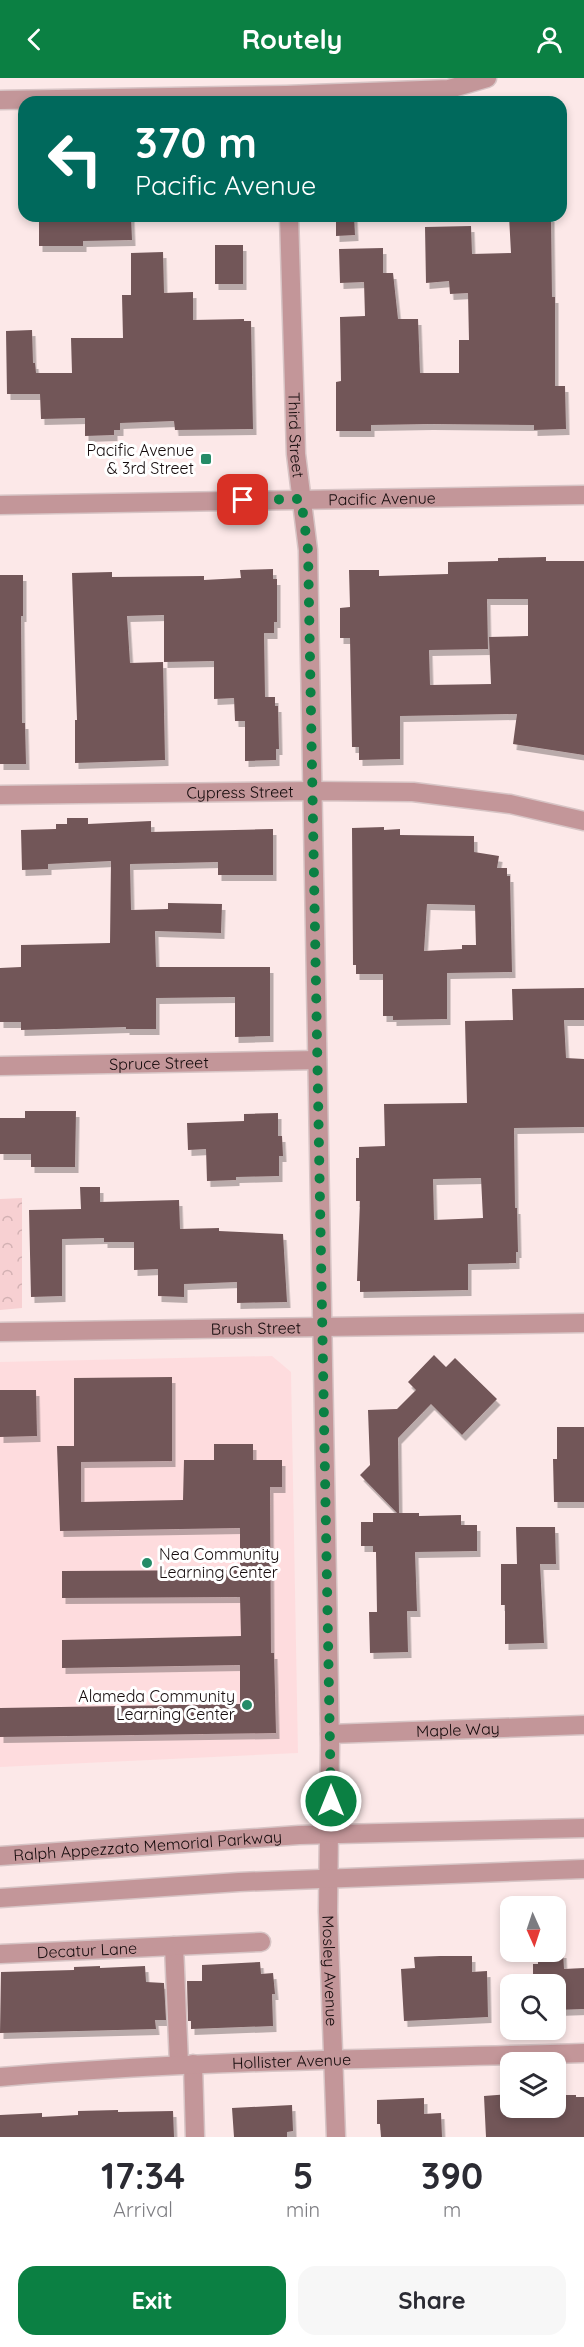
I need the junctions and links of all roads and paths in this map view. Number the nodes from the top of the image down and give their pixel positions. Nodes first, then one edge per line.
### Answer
1 (487, 78) edge
2 (286, 92) edge
3 (143, 96) edge
4 (18, 99) edge
5 (0, 100) edge
6 (289, 222) edge
7 (584, 495) edge
8 (301, 499) junction
9 (0, 505) edge
10 (314, 791) junction
11 (0, 795) edge
12 (584, 822) edge
13 (317, 1060) junction
14 (0, 1066) edge
15 (584, 1323) edge
16 (323, 1328) junction
17 (0, 1332) edge
18 (584, 1725) edge
19 (330, 1734) junction
20 (584, 1828) edge
21 (330, 1834) junction
22 (0, 1856) edge
23 (584, 1869) edge
24 (329, 1878) junction
25 (0, 1898) edge
26 (261, 1942) dead end
27 (174, 1946) junction
28 (0, 1954) edge
29 (584, 2053) edge
30 (333, 2058) junction
31 (186, 2064) junction
32 (0, 2077) edge
33 (195, 2137) edge
34 (336, 2137) edge

1 - 2 street
2 - 3 street
4 - 5 street
6 - 8 street, Third Street
7 - 8 street, Pacific Avenue
8 - 9 street, Pacific Avenue
8 - 10 street, Third Street
10 - 11 street, Cypress Street
10 - 12 street, Cypress Street
10 - 13 street, Third Street
13 - 14 street, Spruce Street
13 - 16 street, Third Street
15 - 16 street, Brush Street
16 - 17 street, Brush Street
16 - 19 street, Third Street
18 - 19 street, Maple Way
19 - 21 street, Third Street
20 - 21 street, Ralph Appezzato Memorial Parkway
21 - 22 street, Ralph Appezzato Memorial Parkway
21 - 24 street, Third Street
23 - 24 street
24 - 25 street
24 - 30 street, Mosley Avenue
26 - 27 street, Decatur Lane
27 - 28 street, Decatur Lane
27 - 31 street
29 - 30 street, Hollister Avenue
30 - 31 street, Hollister Avenue
30 - 34 street, Mosley Avenue
31 - 32 street, Hollister Avenue
31 - 33 street

